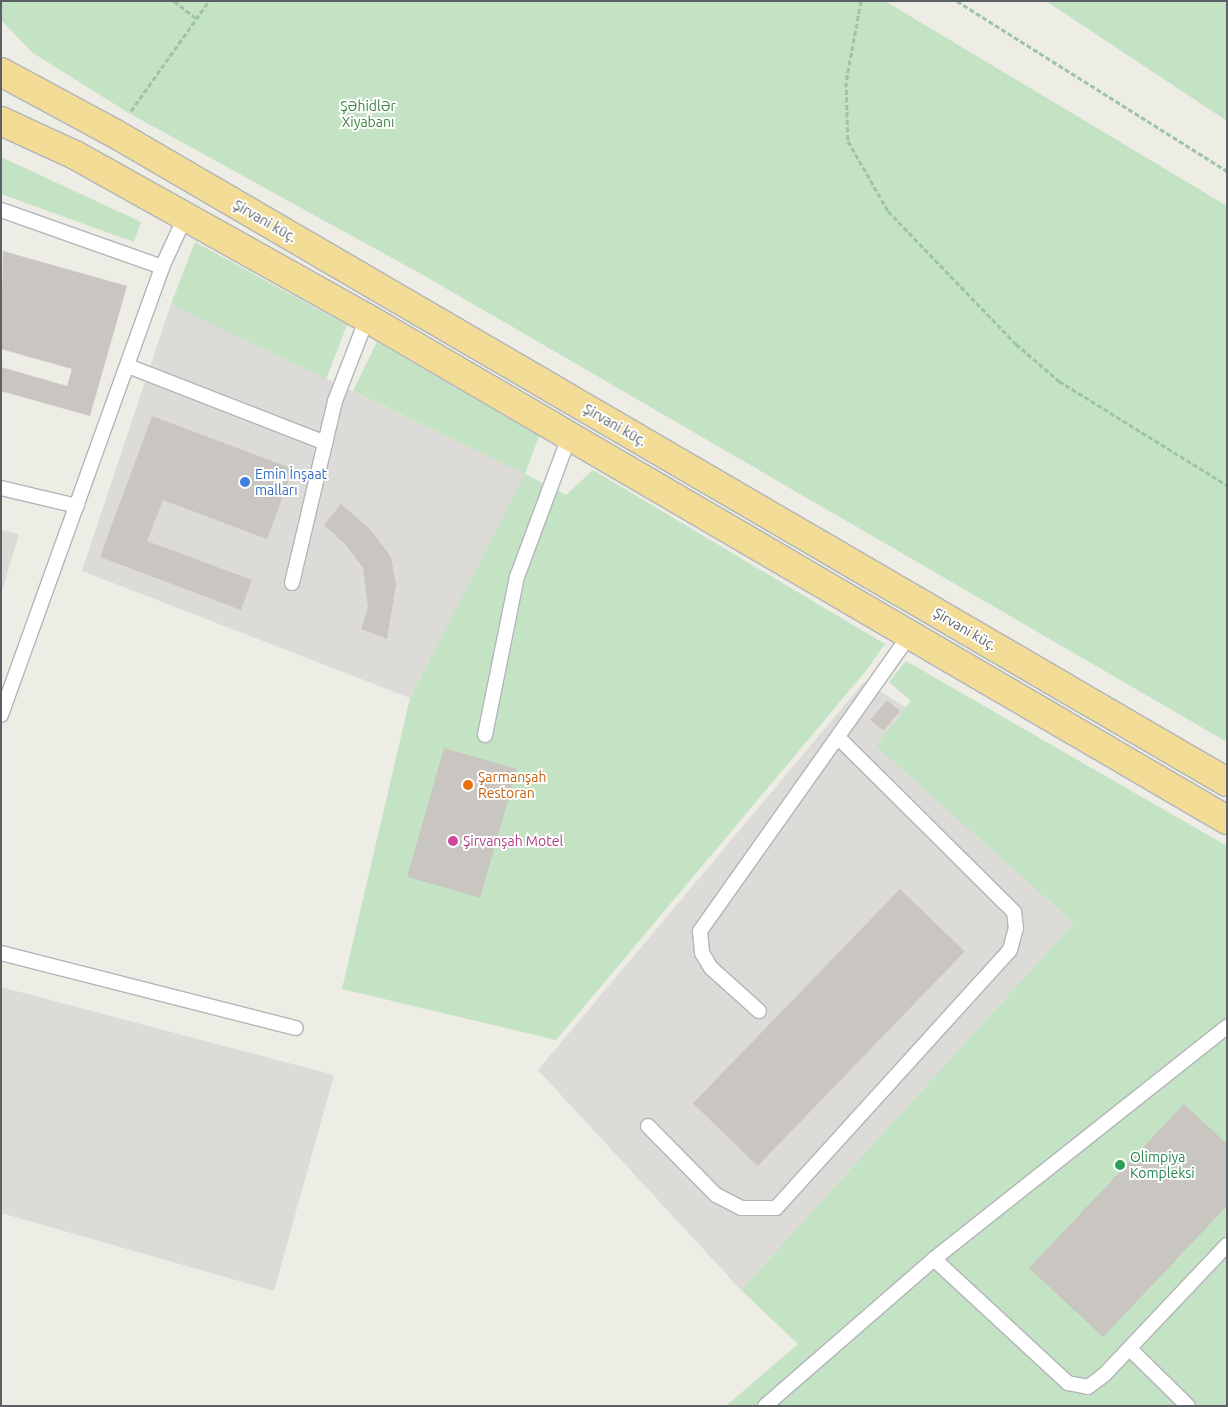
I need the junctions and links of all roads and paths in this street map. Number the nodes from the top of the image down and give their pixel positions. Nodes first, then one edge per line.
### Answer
1 (174, 1) edge
2 (208, 1) edge
3 (861, 1) edge
4 (957, 1) edge
5 (196, 18) junction
6 (5, 72) edge
7 (1, 121) edge
8 (114, 133) junction
9 (1227, 171) edge
10 (1, 210) edge
11 (186, 215) junction
12 (162, 267) junction
13 (367, 318) junction
14 (128, 366) junction
15 (568, 437) junction
16 (325, 443) junction
17 (1227, 485) edge
18 (1, 488) edge
19 (77, 506) junction
20 (292, 583) dead end
21 (909, 636) junction
22 (1, 716) edge
23 (485, 735) dead end
24 (838, 736) junction
25 (1227, 782) edge
26 (1227, 820) edge
27 (1, 953) edge
28 (759, 1011) dead end
29 (1227, 1027) edge
30 (296, 1028) dead end
31 (648, 1126) dead end
32 (1227, 1245) edge
33 (934, 1259) junction
34 (1130, 1349) junction
35 (765, 1406) edge
36 (1188, 1406) edge

1 - 5 path
2 - 5 path
3 - 17 path
4 - 9 path
5 - 8 path
6 - 8 highway, Şirvani küç.
7 - 11 highway
8 - 25 highway, Şirvani küç.
10 - 12 lane
11 - 12 lane
11 - 13 highway
12 - 14 lane
13 - 15 highway
13 - 16 lane
14 - 16 lane
14 - 19 lane
15 - 21 highway
15 - 23 lane
16 - 20 lane
18 - 19 lane
19 - 22 lane
21 - 24 lane
21 - 26 highway
24 - 28 lane
24 - 31 lane
27 - 30 lane
29 - 33 lane
32 - 34 lane
33 - 34 lane
33 - 35 lane
34 - 36 lane

